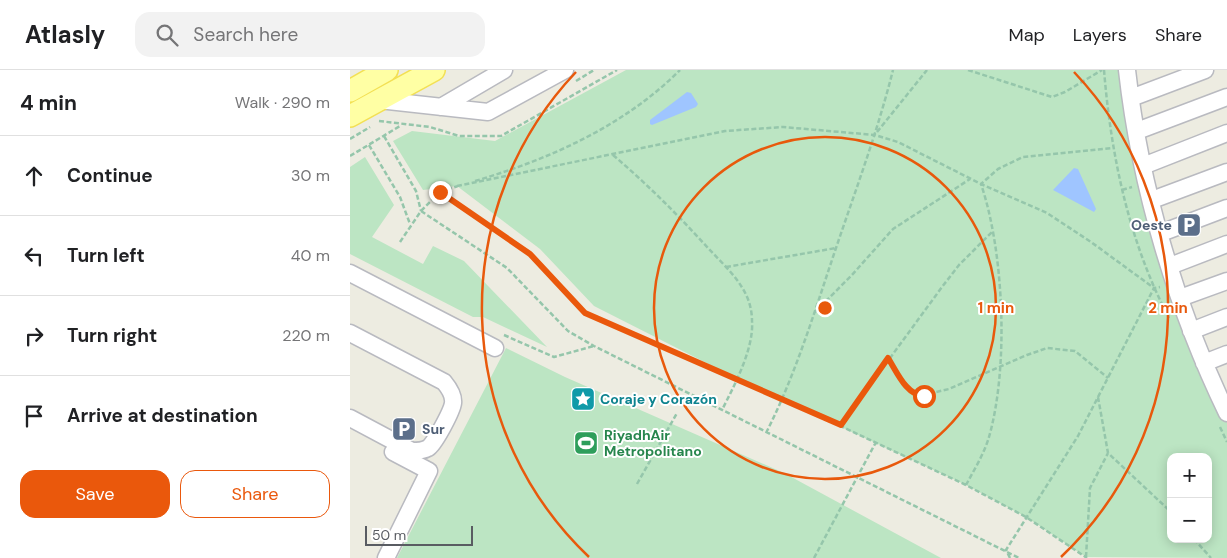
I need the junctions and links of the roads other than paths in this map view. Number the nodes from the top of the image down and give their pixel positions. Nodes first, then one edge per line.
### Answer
1 (386, 70) edge
2 (434, 70) edge
3 (504, 70) edge
4 (565, 70) edge
5 (1127, 70) edge
6 (1205, 70) edge
7 (350, 91) edge
8 (1227, 97) edge
9 (1131, 98) junction
10 (379, 100) junction
11 (441, 107) junction
12 (350, 116) edge
13 (1137, 131) junction
14 (1227, 133) edge
15 (1143, 166) junction
16 (1227, 172) edge
17 (1152, 200) junction
18 (1227, 208) edge
19 (1161, 233) junction
20 (1227, 244) edge
21 (1170, 266) junction
22 (350, 273) edge
23 (1227, 281) edge
24 (1180, 298) junction
25 (1227, 318) edge
26 (1191, 331) junction
27 (350, 333) edge
28 (495, 348) dead end
29 (1227, 354) edge
30 (1204, 363) junction
31 (1222, 392) edge
32 (1227, 413) edge
33 (350, 418) edge
34 (350, 430) edge
35 (386, 558) edge

1 - 7 main road
2 - 10 main road
3 - 11 lane
4 - 11 lane
5 - 9 lane
6 - 9 lane
8 - 13 lane
9 - 13 lane
10 - 11 lane
10 - 12 main road
13 - 15 lane
14 - 15 lane
15 - 17 lane
16 - 17 lane
17 - 19 lane
18 - 19 lane
19 - 21 lane
20 - 21 lane
21 - 24 lane
22 - 28 lane
23 - 24 lane
24 - 26 lane
25 - 26 lane
26 - 30 lane
27 - 33 lane
29 - 30 lane
30 - 31 lane
31 - 32 lane
34 - 35 lane

